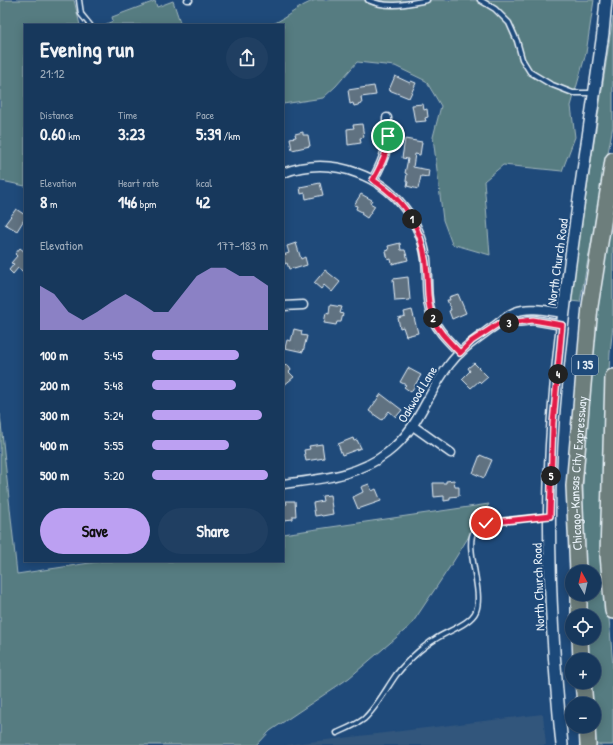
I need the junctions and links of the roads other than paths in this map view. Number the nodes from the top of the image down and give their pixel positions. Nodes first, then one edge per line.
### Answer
1 (79, 0) edge
2 (368, 0) edge
3 (427, 0) edge
4 (480, 0) edge
5 (606, 0) edge
6 (89, 24) edge
7 (595, 93) junction
8 (387, 118) dead end
9 (613, 160) edge
10 (284, 173) edge
11 (373, 180) junction
12 (303, 305) dead end
13 (284, 306) edge
14 (563, 313) junction
15 (498, 324) junction
16 (562, 325) junction
17 (460, 353) junction
18 (613, 377) edge
19 (413, 426) junction
20 (451, 453) dead end
21 (284, 484) edge
22 (550, 516) junction
23 (578, 565) edge
24 (613, 611) edge
25 (337, 733) dead end
26 (587, 733) edge
27 (562, 745) edge
28 (588, 745) edge

1 - 6 lane
2 - 3 lane
4 - 7 lane
5 - 7 main road, North Church Road
7 - 14 main road, North Church Road
8 - 11 street
9 - 23 highway, Chicago-Kansas City Expressway / I 35
10 - 11 street
11 - 17 street
12 - 13 street
14 - 15 street, Oakwood Lane
14 - 16 main road, North Church Road
15 - 16 street, Oakwood Lane
15 - 17 street, Oakwood Lane
16 - 22 main road, North Church Road
17 - 19 street, Oakwood Lane
18 - 24 highway, I 35
19 - 20 street
19 - 21 street, Oakwood Lane
22 - 25 lane
22 - 27 main road, North Church Road
26 - 28 highway

